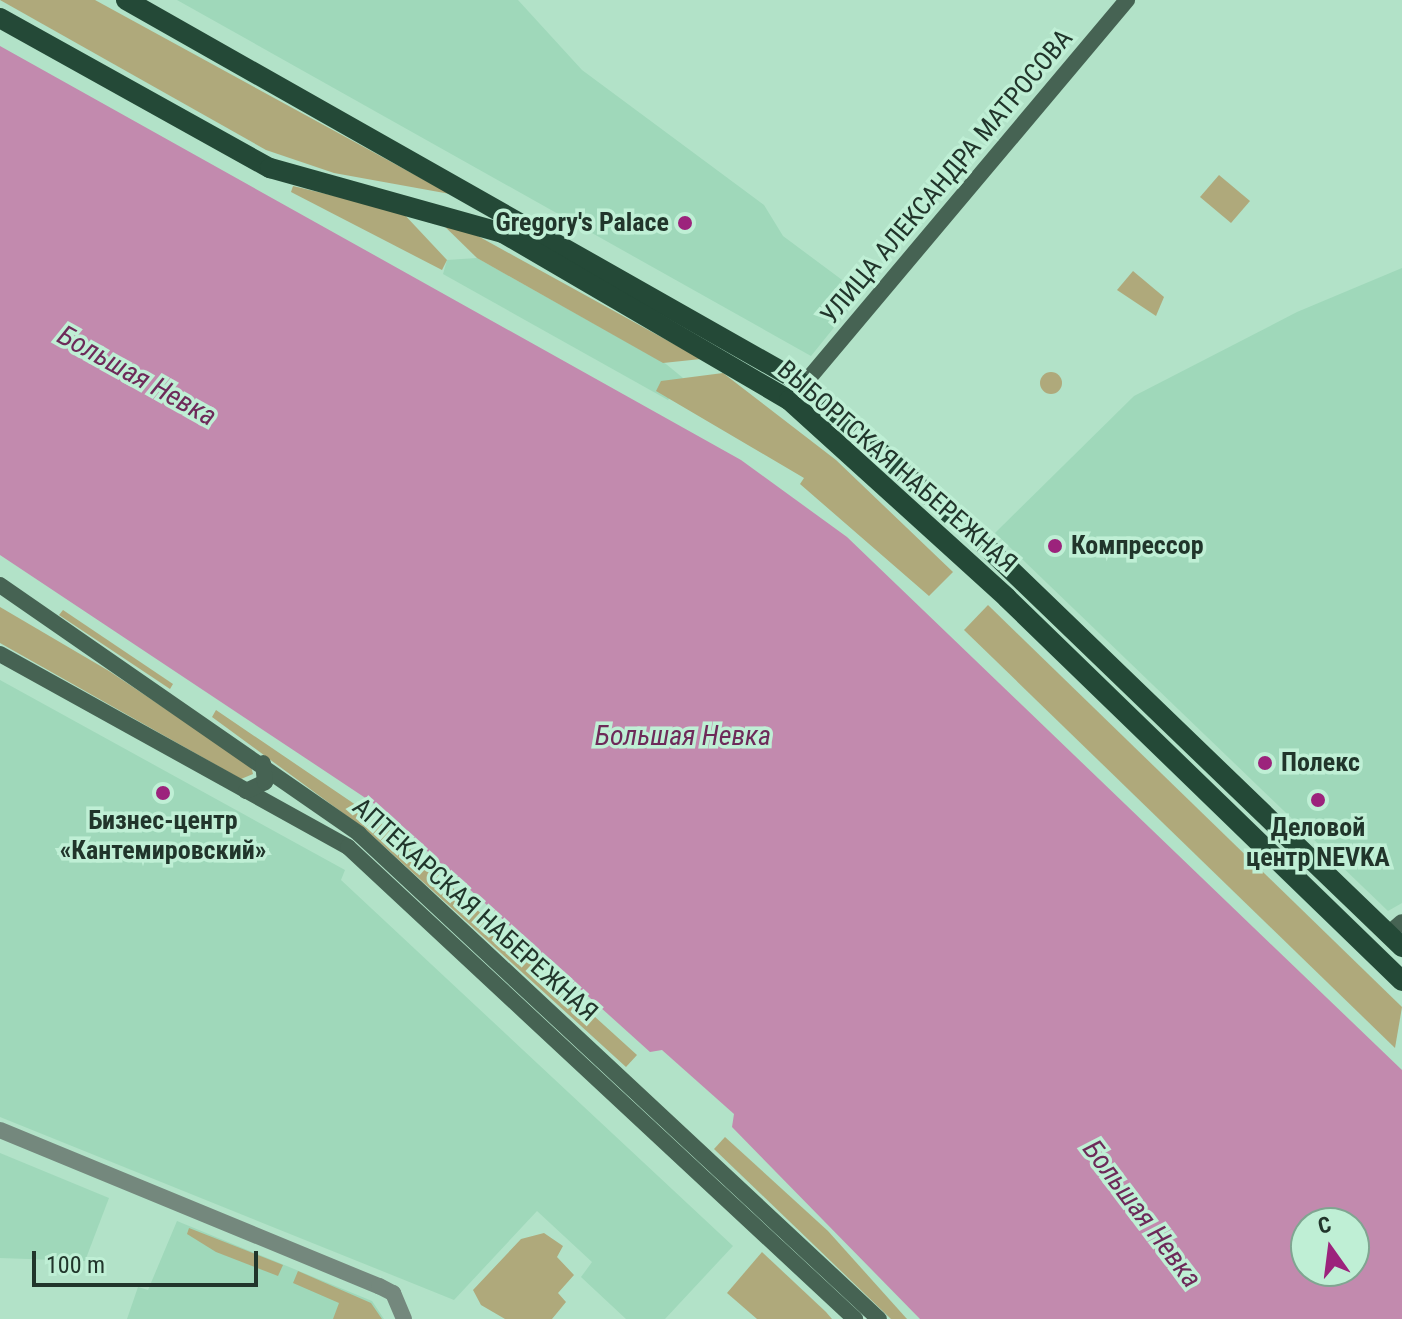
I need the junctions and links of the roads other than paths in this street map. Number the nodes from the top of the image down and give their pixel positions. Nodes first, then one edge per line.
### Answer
1 (126, 0) edge
2 (1127, 0) edge
3 (0, 18) edge
4 (804, 384) junction
5 (0, 585) edge
6 (0, 654) edge
7 (263, 763) junction
8 (246, 791) junction
9 (1397, 935) edge
10 (1402, 981) edge
11 (0, 1130) edge
12 (404, 1319) edge
13 (855, 1319) edge
14 (879, 1319) edge

1 - 4 main road, ВЫБОРГСКАЯ НАБЕРЕЖНАЯ
2 - 4 street, УЛИЦА АЛЕКСАНДРА МАТРОСОВА
3 - 10 main road, ВЫБОРГСКАЯ НАБЕРЕЖНАЯ
4 - 9 main road, ВЫБОРГСКАЯ НАБЕРЕЖНАЯ
5 - 7 street, АПТЕКАРСКАЯ НАБЕРЕЖНАЯ
6 - 8 street, АПТЕКАРСКАЯ НАБЕРЕЖНАЯ
7 - 8 street
7 - 14 street, АПТЕКАРСКАЯ НАБЕРЕЖНАЯ
8 - 13 street, АПТЕКАРСКАЯ НАБЕРЕЖНАЯ
11 - 12 street

